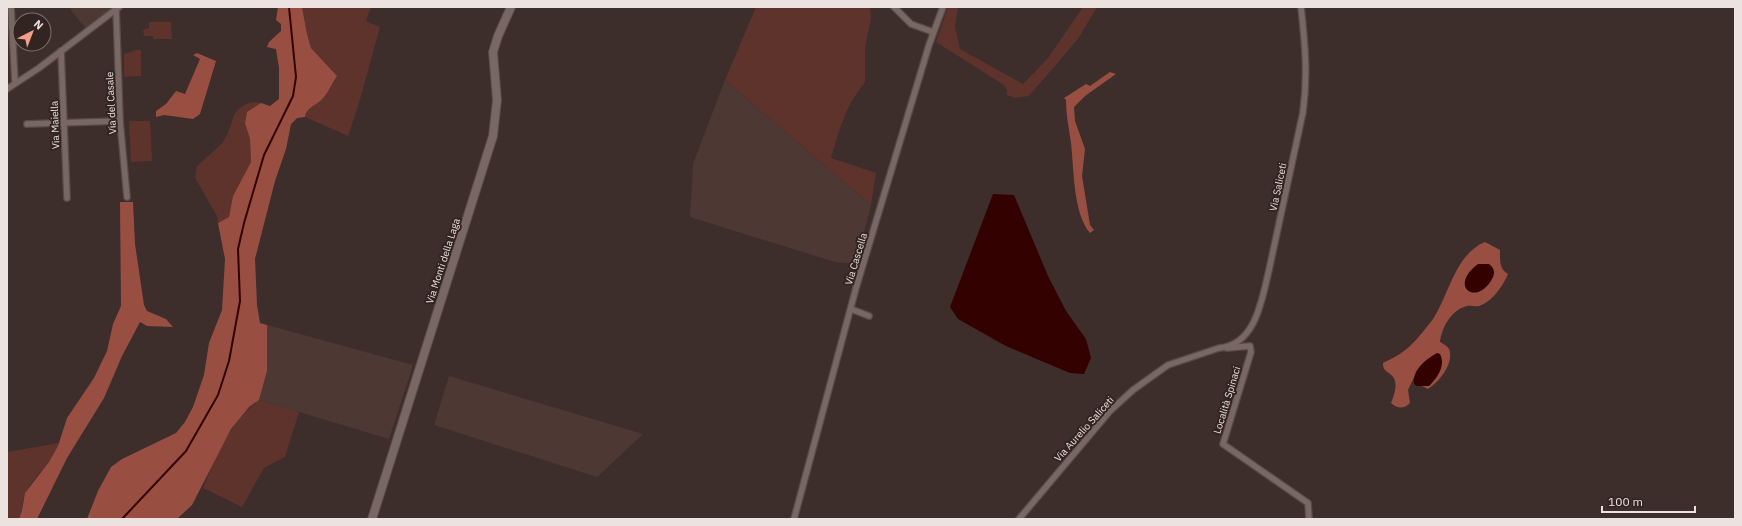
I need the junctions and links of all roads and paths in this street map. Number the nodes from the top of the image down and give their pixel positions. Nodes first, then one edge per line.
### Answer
1 (11, 7) edge
2 (511, 7) edge
3 (894, 7) edge
4 (943, 7) edge
5 (1301, 7) edge
6 (117, 8) edge
7 (933, 32) junction
8 (61, 51) junction
9 (16, 83) junction
10 (7, 88) edge
11 (120, 121) junction
12 (28, 124) dead end
13 (64, 124) junction
14 (127, 197) dead end
15 (67, 198) dead end
16 (851, 309) junction
17 (868, 316) dead end
18 (1219, 348) junction
19 (372, 519) edge
20 (794, 519) edge
21 (1019, 519) edge
22 (1308, 519) edge

1 - 9 street
2 - 19 street, Via Monti della Laga
3 - 7 street
4 - 7 street, Via Cascella
5 - 18 street, Via Saliceti
6 - 8 street
6 - 11 street, Via del Casale
7 - 16 street, Via Cascella
8 - 9 street
8 - 13 street, Via Maiella
9 - 10 street
11 - 13 street
11 - 14 street, Via del Casale
12 - 13 street
13 - 15 street, Via Maiella
16 - 17 street
16 - 20 street, Via Cascella
18 - 21 street, Via Aurelio Saliceti
18 - 22 street, Località Spinaci

